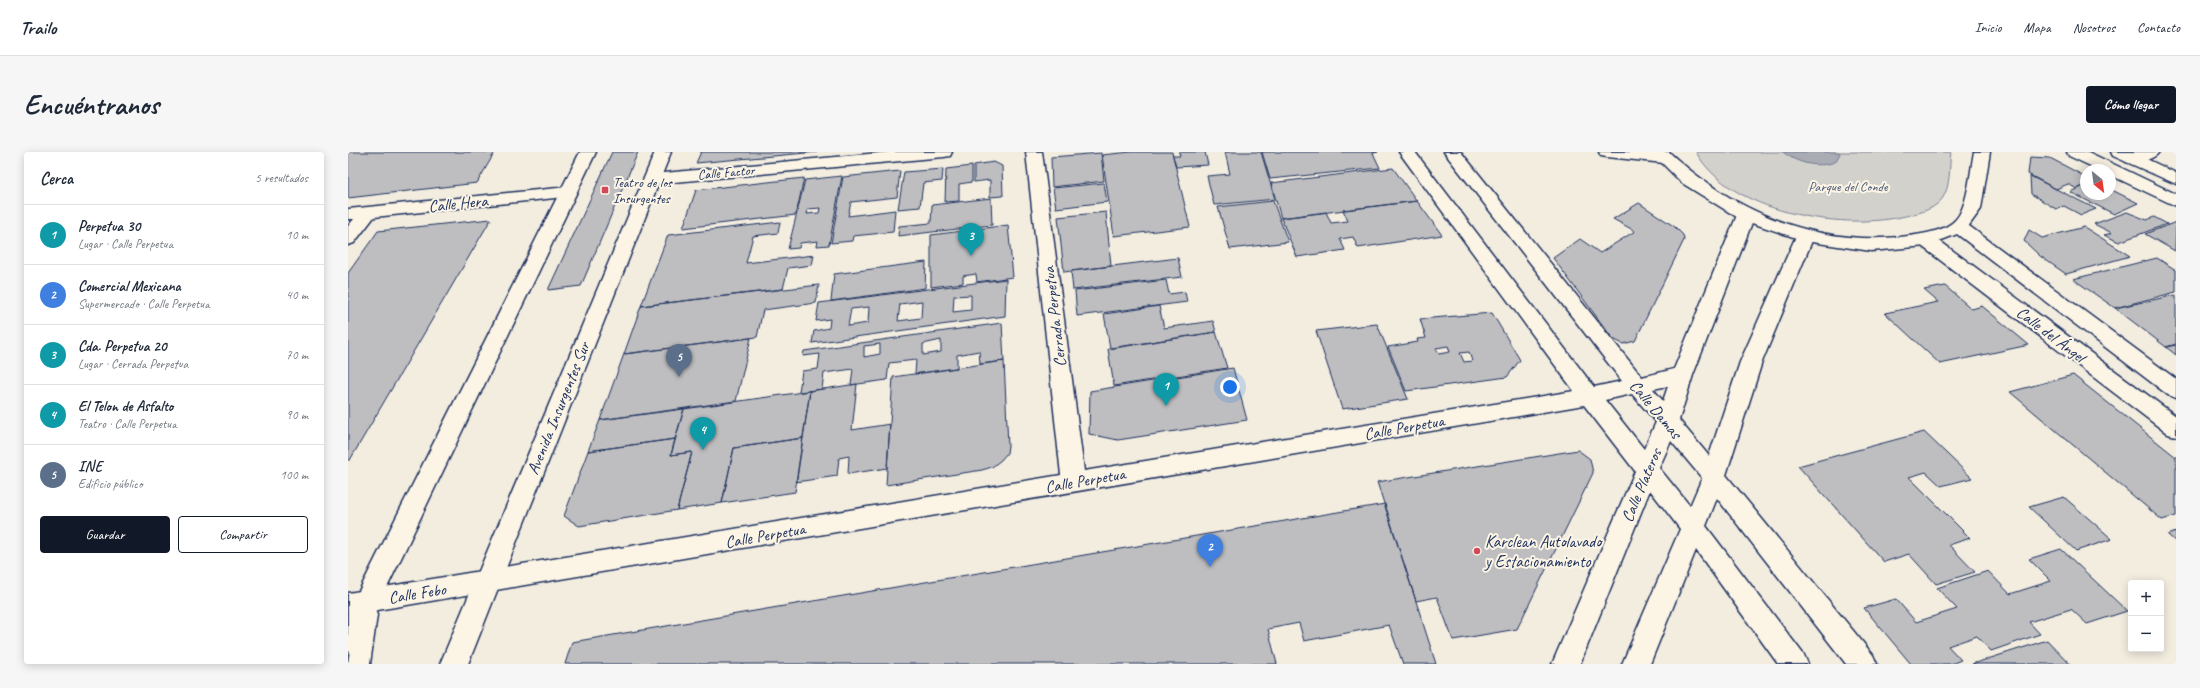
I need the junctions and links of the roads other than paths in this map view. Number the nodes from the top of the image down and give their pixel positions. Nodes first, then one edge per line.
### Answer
1 (588, 152) edge
2 (663, 152) edge
3 (944, 152) edge
4 (1034, 152) edge
5 (1406, 152) edge
6 (1452, 152) edge
7 (1607, 152) edge
8 (1982, 152) edge
9 (2075, 152) edge
10 (2151, 152) edge
11 (1661, 155) edge
12 (2125, 155) edge
13 (653, 179) junction
14 (2176, 179) edge
15 (568, 192) junction
16 (2176, 201) edge
17 (368, 212) junction
18 (348, 214) edge
19 (1746, 215) junction
20 (1959, 227) junction
21 (1805, 236) junction
22 (348, 239) edge
23 (1926, 240) junction
24 (1682, 375) junction
25 (1637, 385) junction
26 (2176, 390) edge
27 (1589, 396) junction
28 (1667, 422) junction
29 (2176, 428) edge
30 (1648, 470) junction
31 (1714, 477) junction
32 (1074, 482) junction
33 (1693, 527) junction
34 (486, 582) junction
35 (358, 603) edge
36 (348, 640) edge
37 (358, 664) edge
38 (454, 664) edge
39 (1566, 664) edge
40 (1636, 664) edge
41 (1794, 664) edge
42 (1863, 664) edge

1 - 15 street
2 - 13 street, Avenida Insurgentes Sur
3 - 13 street, Calle Factor
4 - 32 street, Cerrada Perpetua
5 - 27 street
6 - 25 street, Calle Damas
7 - 11 street
8 - 20 street
9 - 16 street
10 - 12 street
11 - 19 street
12 - 14 street
13 - 34 street, Avenida Insurgentes Sur
15 - 17 street, Calle Hera
15 - 35 street
17 - 18 street, Calle Hera
17 - 22 street
19 - 21 street
19 - 24 street, Calle Plateros
20 - 23 street
20 - 26 street, Calle del Ángel
21 - 23 street
21 - 31 street
23 - 29 street, Calle del Ángel
24 - 25 street, Calle Perpetua
24 - 28 street, Calle Plateros
25 - 27 street, Calle Perpetua
25 - 28 street, Calle Damas
27 - 30 street
27 - 32 street, Calle Perpetua
28 - 30 street, Calle Plateros
28 - 31 street, Calle Damas
30 - 33 street
30 - 39 street, Calle Plateros
31 - 33 street
31 - 42 street, Calle Damas
32 - 34 street, Calle Perpetua
33 - 40 street
33 - 41 street
34 - 35 street, Calle Febo
34 - 38 street, Avenida Insurgentes Sur
35 - 36 street
35 - 37 lane

